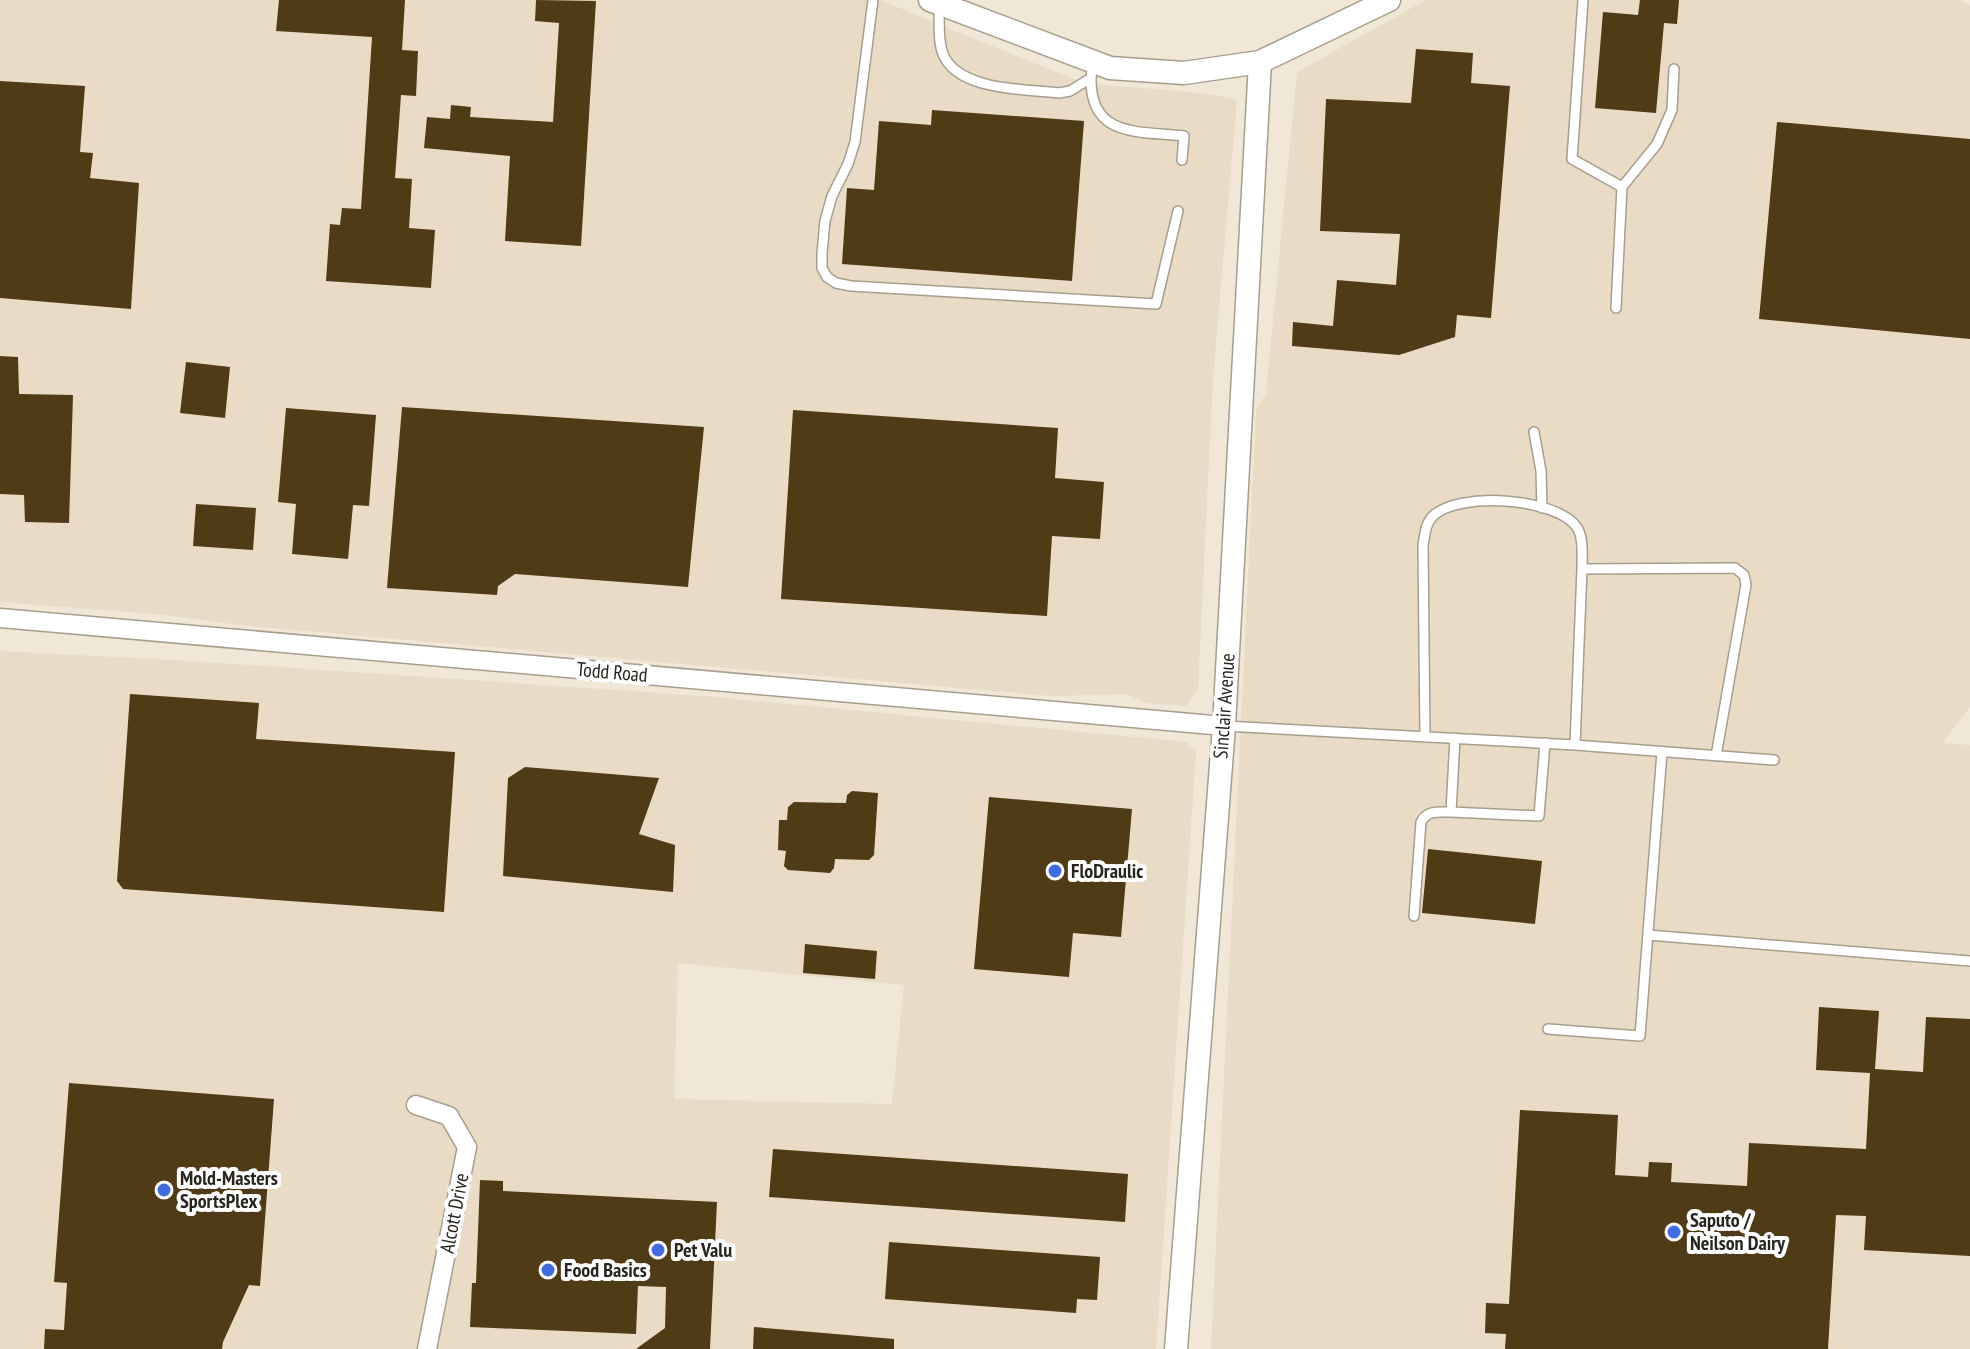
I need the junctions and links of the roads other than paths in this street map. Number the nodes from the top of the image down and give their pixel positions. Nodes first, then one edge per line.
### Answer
1 (873, 0) edge
2 (1389, 0) edge
3 (1583, 0) edge
4 (934, 2) edge
5 (1260, 62) junction
6 (1674, 69) dead end
7 (1092, 70) junction
8 (1182, 160) dead end
9 (1622, 187) junction
10 (1178, 211) dead end
11 (1616, 308) dead end
12 (1534, 432) dead end
13 (1542, 508) junction
14 (1582, 569) junction
15 (0, 618) edge
16 (1224, 726) junction
17 (1425, 737) junction
18 (1455, 738) junction
19 (1545, 743) junction
20 (1575, 745) junction
21 (1662, 752) junction
22 (1716, 756) junction
23 (1774, 760) dead end
24 (1451, 812) junction
25 (1414, 916) dead end
26 (1648, 935) junction
27 (1970, 961) edge
28 (1548, 1029) dead end
29 (416, 1105) dead end
30 (427, 1349) edge
31 (1176, 1349) edge

1 - 10 lane
2 - 5 street
3 - 9 lane
4 - 7 street
4 - 7 lane
5 - 7 street
5 - 16 street, Sinclair Avenue
6 - 9 lane
7 - 8 lane
9 - 11 lane
12 - 13 lane
13 - 14 lane
13 - 17 lane
14 - 20 lane
14 - 22 lane
15 - 16 street, Todd Road
16 - 17 lane
16 - 31 street, Sinclair Avenue
17 - 18 lane
18 - 19 lane
18 - 24 lane
19 - 20 lane
19 - 24 lane
20 - 21 lane
21 - 22 lane
21 - 26 lane
22 - 23 lane
24 - 25 lane
26 - 27 lane
26 - 28 lane
29 - 30 street, Alcott Drive

